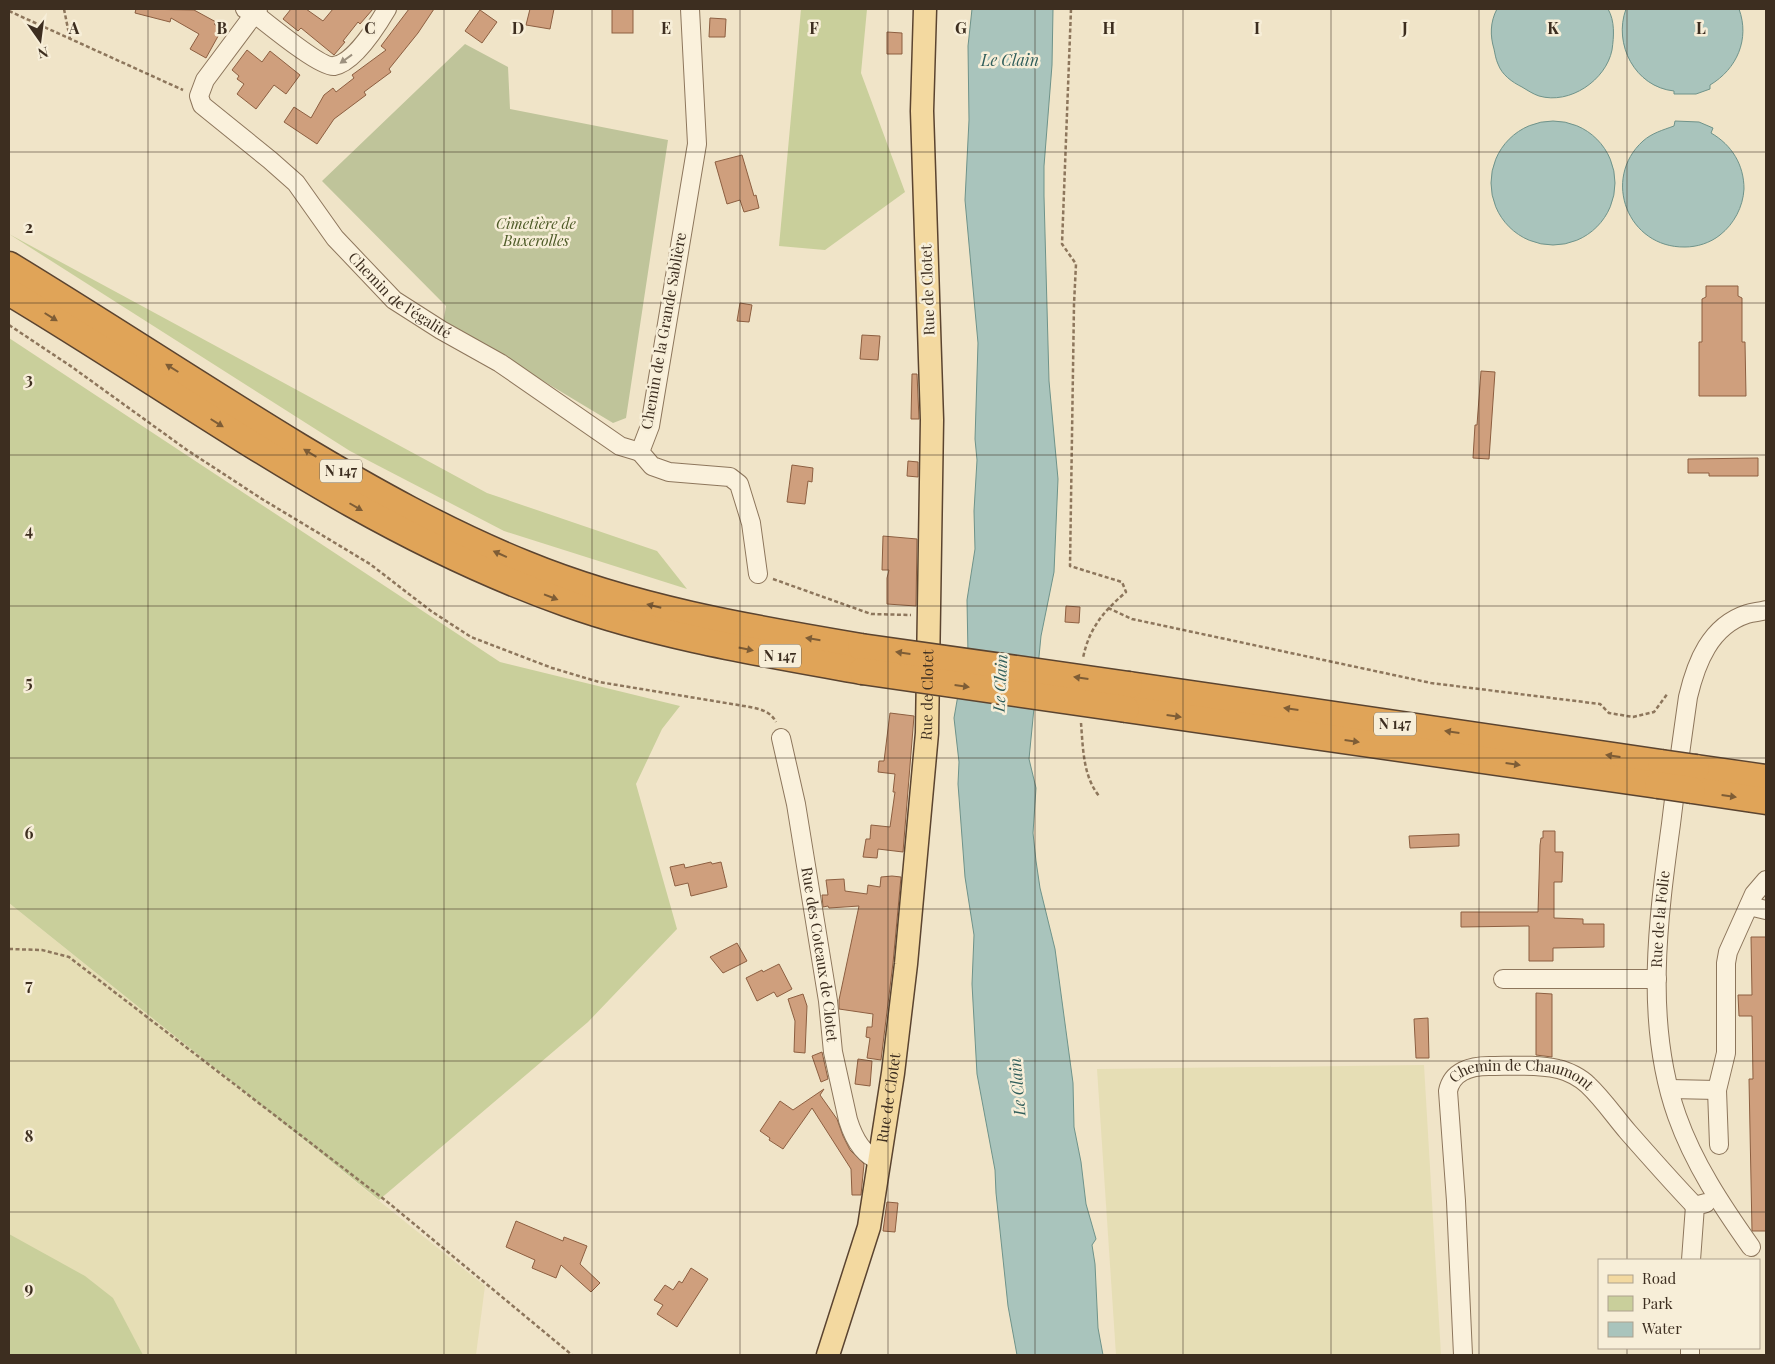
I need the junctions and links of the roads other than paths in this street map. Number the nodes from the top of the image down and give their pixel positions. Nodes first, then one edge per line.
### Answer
1 (387, 9) edge
2 (690, 9) edge
3 (925, 9) edge
4 (252, 11) edge
5 (9, 265) edge
6 (9, 292) edge
7 (640, 452) junction
8 (758, 574) road end
9 (1766, 610) edge
10 (861, 659) junction
11 (781, 738) road end
12 (1766, 778) edge
13 (1694, 779) junction
14 (1766, 801) edge
15 (1766, 880) edge
16 (1749, 906) junction
17 (1766, 910) edge
18 (1503, 979) dead end
19 (1658, 980) junction
20 (1670, 1089) junction
21 (1717, 1090) junction
22 (1720, 1145) dead end
23 (879, 1160) junction
24 (1718, 1200) junction
25 (1695, 1206) junction
26 (1751, 1247) dead end
27 (1691, 1259) edge
28 (828, 1355) edge
29 (1463, 1355) edge

1 -> 4 street
2 - 7 street, Chemin de la Grande Sablière
3 - 23 main road, Rue de Clotet
4 - 7 street, Chemin de l'égalité
10 -> 5 highway, N 147
6 -> 10 highway, N 147
7 - 8 street
9 - 19 street, Rue de la Folie
10 - 13 highway, N 147, bridge
11 - 23 street, Rue des Coteaux de Clotet
12 - 13 highway, N 147
13 -> 14 highway, N 147
15 - 16 street
16 - 17 street
16 - 21 street
18 - 19 street
19 - 20 street, Rue de la Folie
20 - 21 street
20 - 24 street, Rue de la Folie
21 - 22 street
23 - 28 main road, Rue de Clotet
24 - 25 street
24 - 26 street, Rue de la Folie
25 - 27 street
25 - 29 street, Chemin de Chaumont

